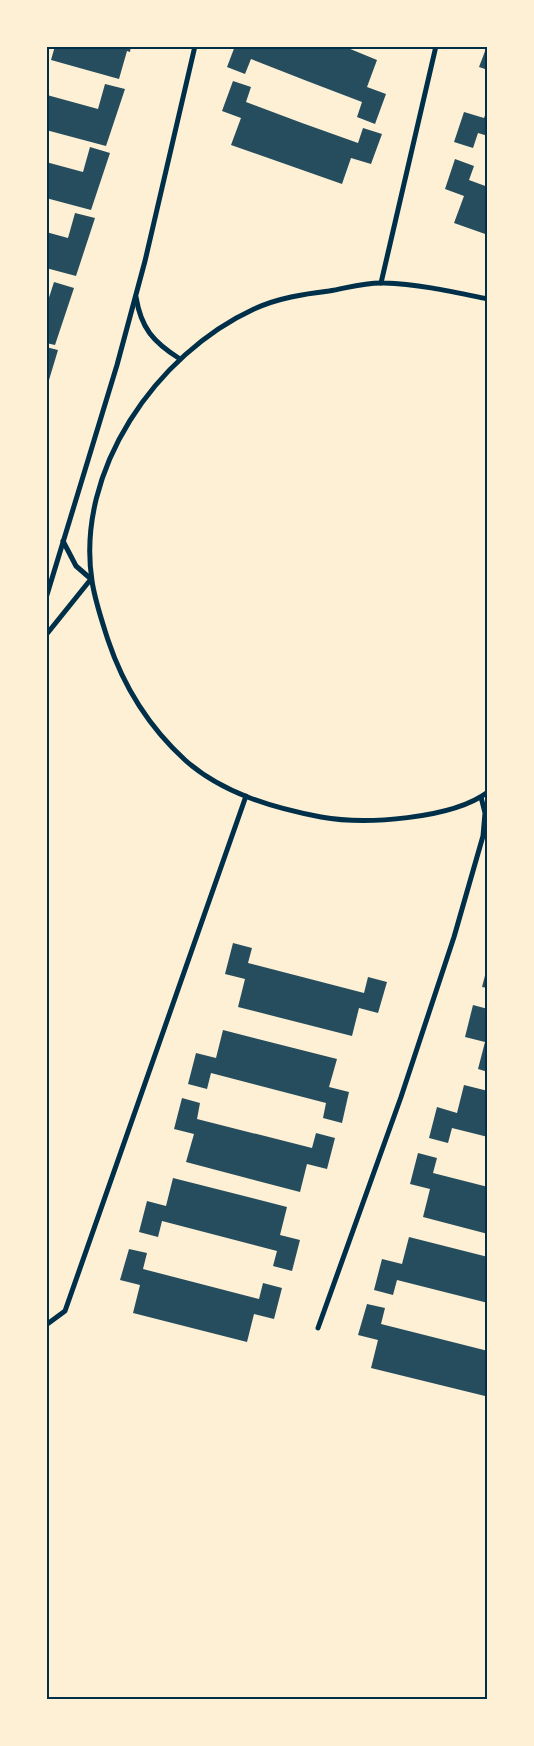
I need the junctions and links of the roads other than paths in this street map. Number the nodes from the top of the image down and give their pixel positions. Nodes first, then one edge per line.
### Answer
1 (195, 46) edge
2 (436, 46) edge
3 (381, 283) junction
4 (136, 294) junction
5 (488, 300) edge
6 (180, 359) junction
7 (63, 541) junction
8 (91, 579) junction
9 (46, 598) edge
10 (46, 634) edge
11 (488, 792) edge
12 (246, 796) junction
13 (481, 797) junction
14 (46, 1324) edge
15 (318, 1328) dead end

1 - 4 street
2 - 3 street
3 - 5 street
3 - 6 street
4 - 6 street
4 - 7 street
6 - 8 street
7 - 8 street
7 - 9 street
8 - 10 street
8 - 12 street
11 - 13 street
12 - 13 street
12 - 14 street
13 - 15 street

